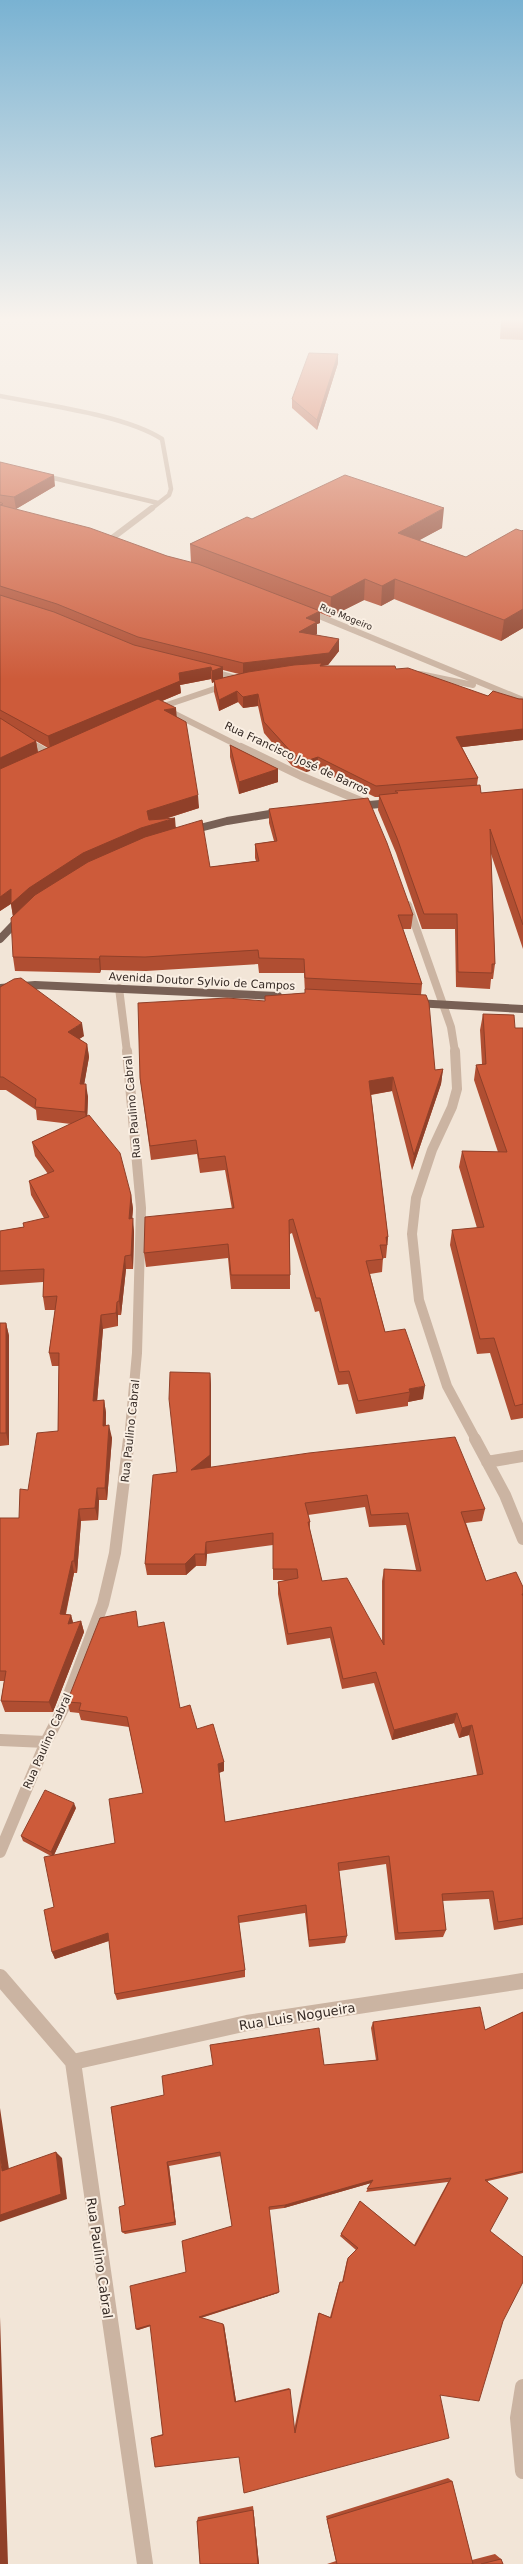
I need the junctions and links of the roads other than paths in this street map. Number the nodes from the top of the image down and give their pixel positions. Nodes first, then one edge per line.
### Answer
1 (160, 440) edge
2 (38, 474) edge
3 (158, 503) junction
4 (103, 536) edge
5 (111, 539) junction
6 (118, 541) edge
7 (299, 608) edge
8 (200, 668) edge
9 (409, 673) edge
10 (245, 680) junction
11 (253, 680) edge
12 (495, 689) junction
13 (523, 700) edge
14 (18, 735) edge
15 (42, 757) edge
16 (402, 802) edge
17 (349, 807) edge
18 (372, 809) junction
19 (293, 811) edge
20 (180, 833) edge
21 (406, 898) edge
22 (29, 909) edge
23 (0, 938) edge
24 (0, 988) edge
25 (119, 988) junction
26 (288, 997) edge
27 (404, 1003) edge
28 (443, 1004) junction
29 (523, 1009) edge
30 (523, 1456) edge
31 (487, 1462) junction
32 (523, 1539) edge
33 (0, 1740) edge
34 (46, 1742) junction
35 (0, 1852) edge
36 (0, 1977) edge
37 (523, 1981) edge
38 (73, 2062) junction
39 (523, 2387) edge
40 (523, 2471) edge
41 (145, 2564) edge

1 - 3 street
2 - 3 street
3 - 5 street
4 - 5 street
5 - 6 street
7 - 12 street, Rua Mogeiro
8 - 10 street
9 - 12 street
10 - 11 street
10 - 18 street, Rua Francisco José de Barros
12 - 13 street, Rua Mogeiro
14 - 15 street
16 - 18 main road
17 - 18 main road
19 - 20 main road
21 - 28 street
22 - 23 main road
24 - 25 main road, Avenida Doutor Sylvio de Campos
25 - 26 main road, Avenida Doutor Sylvio de Campos
25 - 34 street, Rua Paulino Cabral
27 - 28 main road
28 - 29 main road
28 - 31 street
30 - 31 street
31 - 32 street
33 - 34 street
34 - 35 street, Rua Paulino Cabral
36 - 38 street
37 - 38 street, Rua Luis Nogueira
38 - 41 street, Rua Paulino Cabral
39 - 40 street

